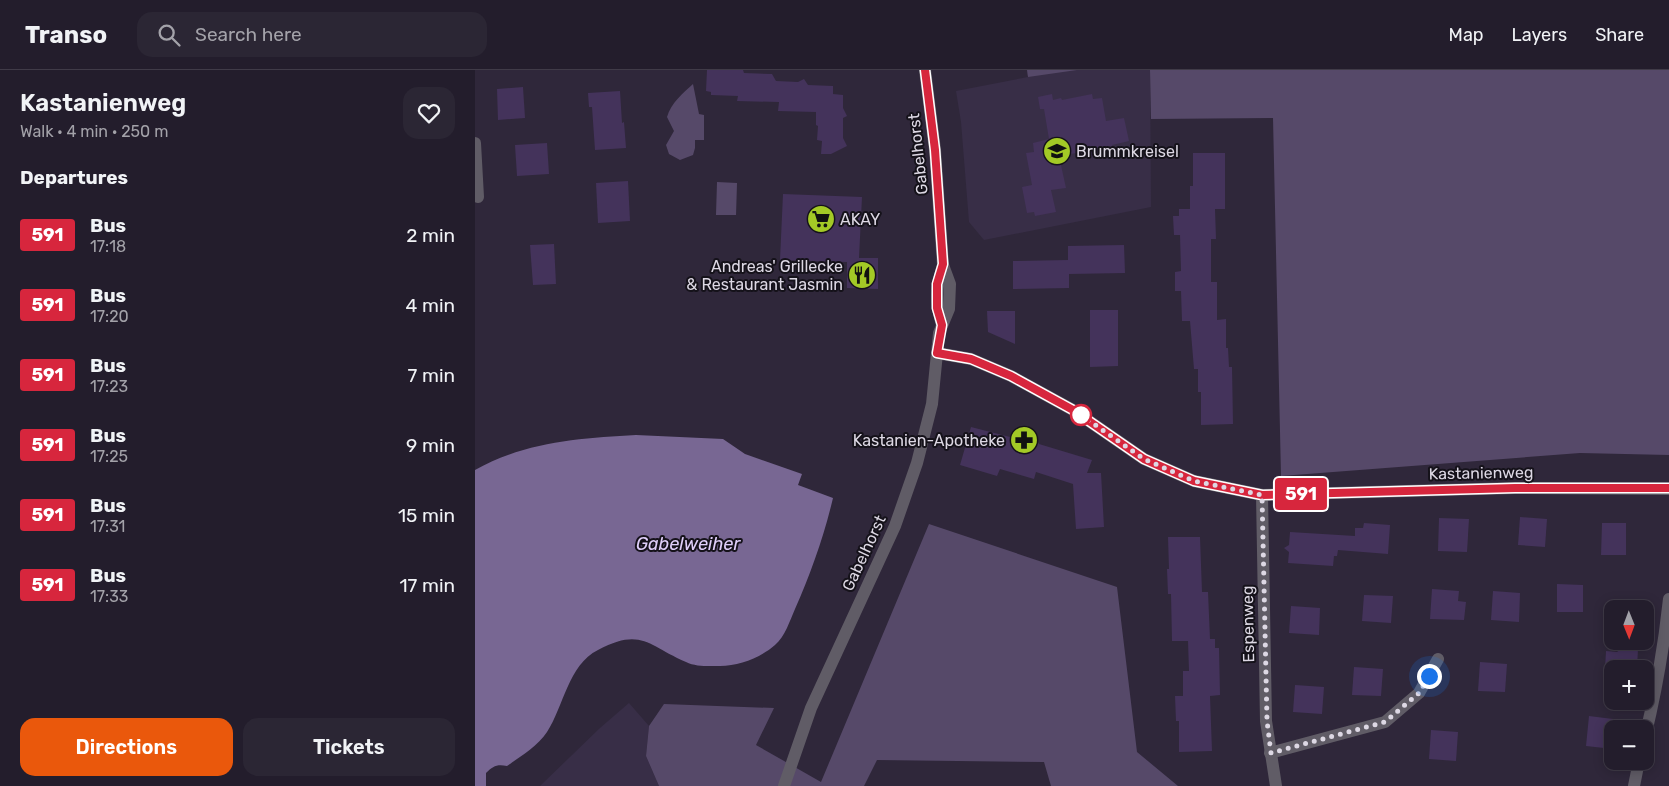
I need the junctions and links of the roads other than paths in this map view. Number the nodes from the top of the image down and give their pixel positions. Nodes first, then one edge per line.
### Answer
1 (925, 70) edge
2 (475, 143) edge
3 (478, 196) dead end
4 (937, 353) junction
5 (1669, 488) edge
6 (1262, 495) junction
7 (1669, 599) edge
8 (1438, 659) dead end
9 (1649, 720) edge
10 (1271, 753) junction
11 (1637, 770) edge
12 (784, 786) edge
13 (1276, 786) edge
14 (1633, 786) edge

1 - 4 street, Gabelhorst
2 - 3 street
4 - 6 street, Kastanienweg
4 - 12 street, Gabelhorst
5 - 6 street, Kastanienweg
6 - 10 street, Espenweg
7 - 9 street
8 - 10 street
10 - 13 street, Espenweg
11 - 14 street

